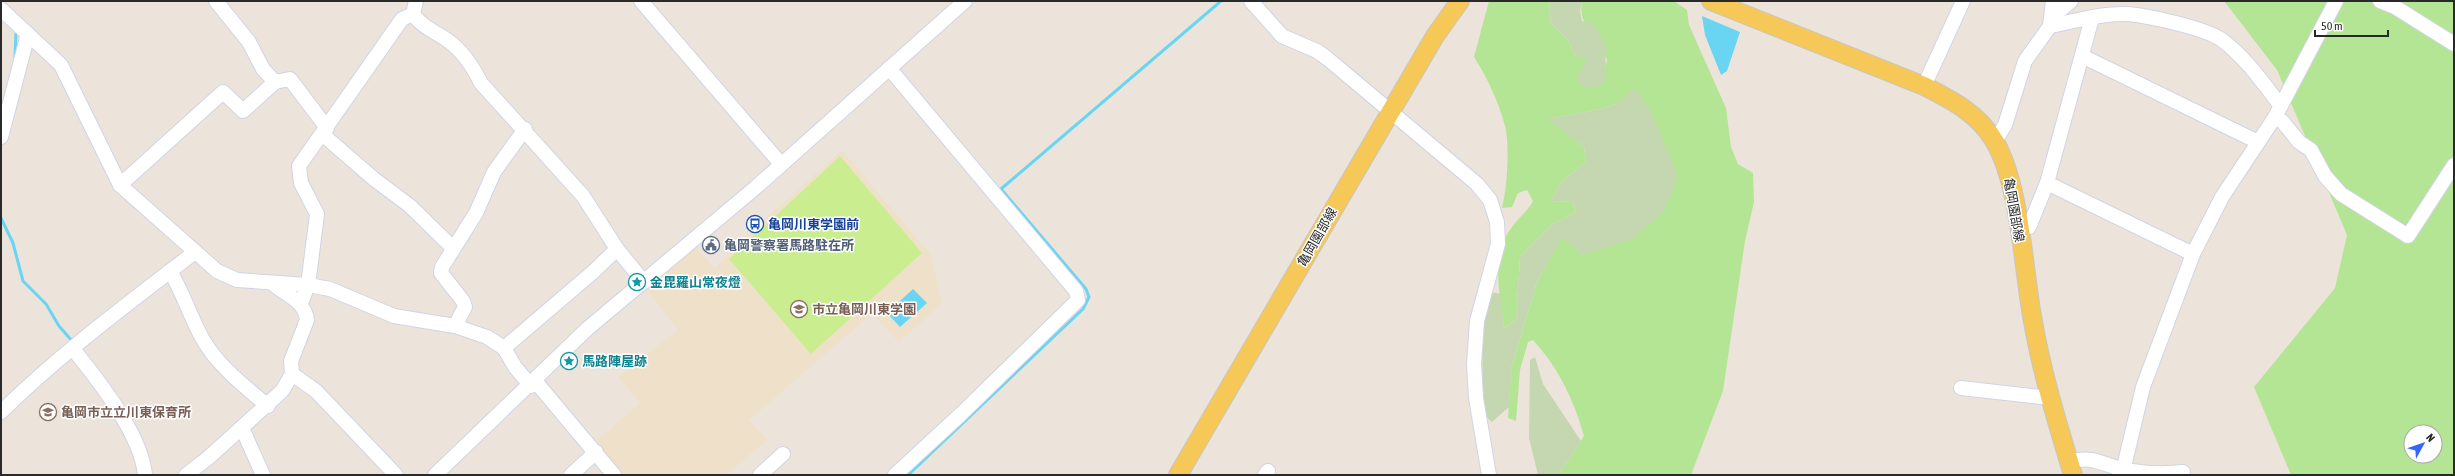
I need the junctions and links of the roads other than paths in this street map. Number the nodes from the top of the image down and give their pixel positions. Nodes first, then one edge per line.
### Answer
1 (216, 1) edge
2 (641, 1) edge
3 (965, 1) edge
4 (1251, 1) edge
5 (1460, 1) edge
6 (1711, 1) edge
7 (1963, 1) edge
8 (2053, 1) edge
9 (2071, 1) edge
10 (2336, 1) edge
11 (2380, 1) edge
12 (2396, 4) edge
13 (415, 7) edge
14 (1, 9) edge
15 (2092, 18) junction
16 (2051, 22) junction
17 (28, 34) junction
18 (2454, 44) edge
19 (2082, 56) junction
20 (889, 68) junction
21 (275, 82) junction
22 (1924, 86) junction
23 (1391, 111) junction
24 (2278, 112) junction
25 (525, 129) junction
26 (325, 131) junction
27 (1, 137) edge
28 (1995, 141) junction
29 (2258, 142) junction
30 (782, 164) junction
31 (2454, 165) edge
32 (2047, 183) junction
33 (120, 185) junction
34 (2018, 229) junction
35 (453, 248) junction
36 (617, 249) junction
37 (195, 252) junction
38 (2193, 254) junction
39 (170, 272) junction
40 (644, 282) junction
41 (273, 284) junction
42 (308, 285) junction
43 (300, 303) junction
44 (455, 326) junction
45 (504, 348) junction
46 (73, 349) junction
47 (292, 374) junction
48 (533, 383) junction
49 (1960, 388) dead end
50 (2050, 398) junction
51 (268, 406) junction
52 (1, 412) edge
53 (242, 428) junction
54 (596, 452) junction
55 (783, 454) dead end
56 (2071, 468) edge
57 (2123, 472) edge
58 (2178, 473) edge
59 (145, 475) edge
60 (186, 475) edge
61 (263, 475) edge
62 (396, 475) edge
63 (435, 475) edge
64 (571, 475) edge
65 (614, 475) edge
66 (760, 475) edge
67 (895, 475) edge
68 (1179, 475) edge
69 (1489, 475) edge

1 - 21 street
2 - 30 street
3 - 20 street
4 - 23 street
5 - 23 main road, 亀岡園部線
6 - 22 main road, 亀岡園部線
7 - 22 street
8 - 16 street
9 - 16 street
10 - 24 street
11 - 12 street
12 - 18 street
13 - 25 street
13 - 26 street
14 - 17 street
15 - 16 street
15 - 19 street
15 - 24 street
16 - 28 street
17 - 27 street
17 - 33 street
19 - 29 street
19 - 32 street
20 - 30 street
20 - 67 street
21 - 26 street
21 - 33 street
22 - 28 main road, 亀岡園部線
23 - 68 main road, 亀岡園部線
23 - 69 street
24 - 29 street
24 - 31 street
25 - 35 street
25 - 36 street
26 - 35 street
26 - 42 street
28 - 34 main road, 亀岡園部線
29 - 38 street
30 - 40 street
32 - 34 street
32 - 38 street
33 - 37 street
34 - 50 main road, 亀岡園部線
35 - 44 street
36 - 40 street
36 - 45 street
37 - 39 street
37 - 41 street
38 - 57 street
39 - 46 street
39 - 51 street
40 - 48 street
41 - 42 street
41 - 43 street
42 - 43 street
42 - 44 street
43 - 47 street
44 - 45 street
45 - 48 street
46 - 52 street
46 - 59 street
47 - 51 street
47 - 62 street
48 - 54 street
48 - 63 street
49 - 50 street
50 - 56 main road, 亀岡園部線
51 - 53 street
53 - 60 street
53 - 61 street
54 - 64 street
54 - 65 street
55 - 66 street
56 - 57 street
57 - 58 street

